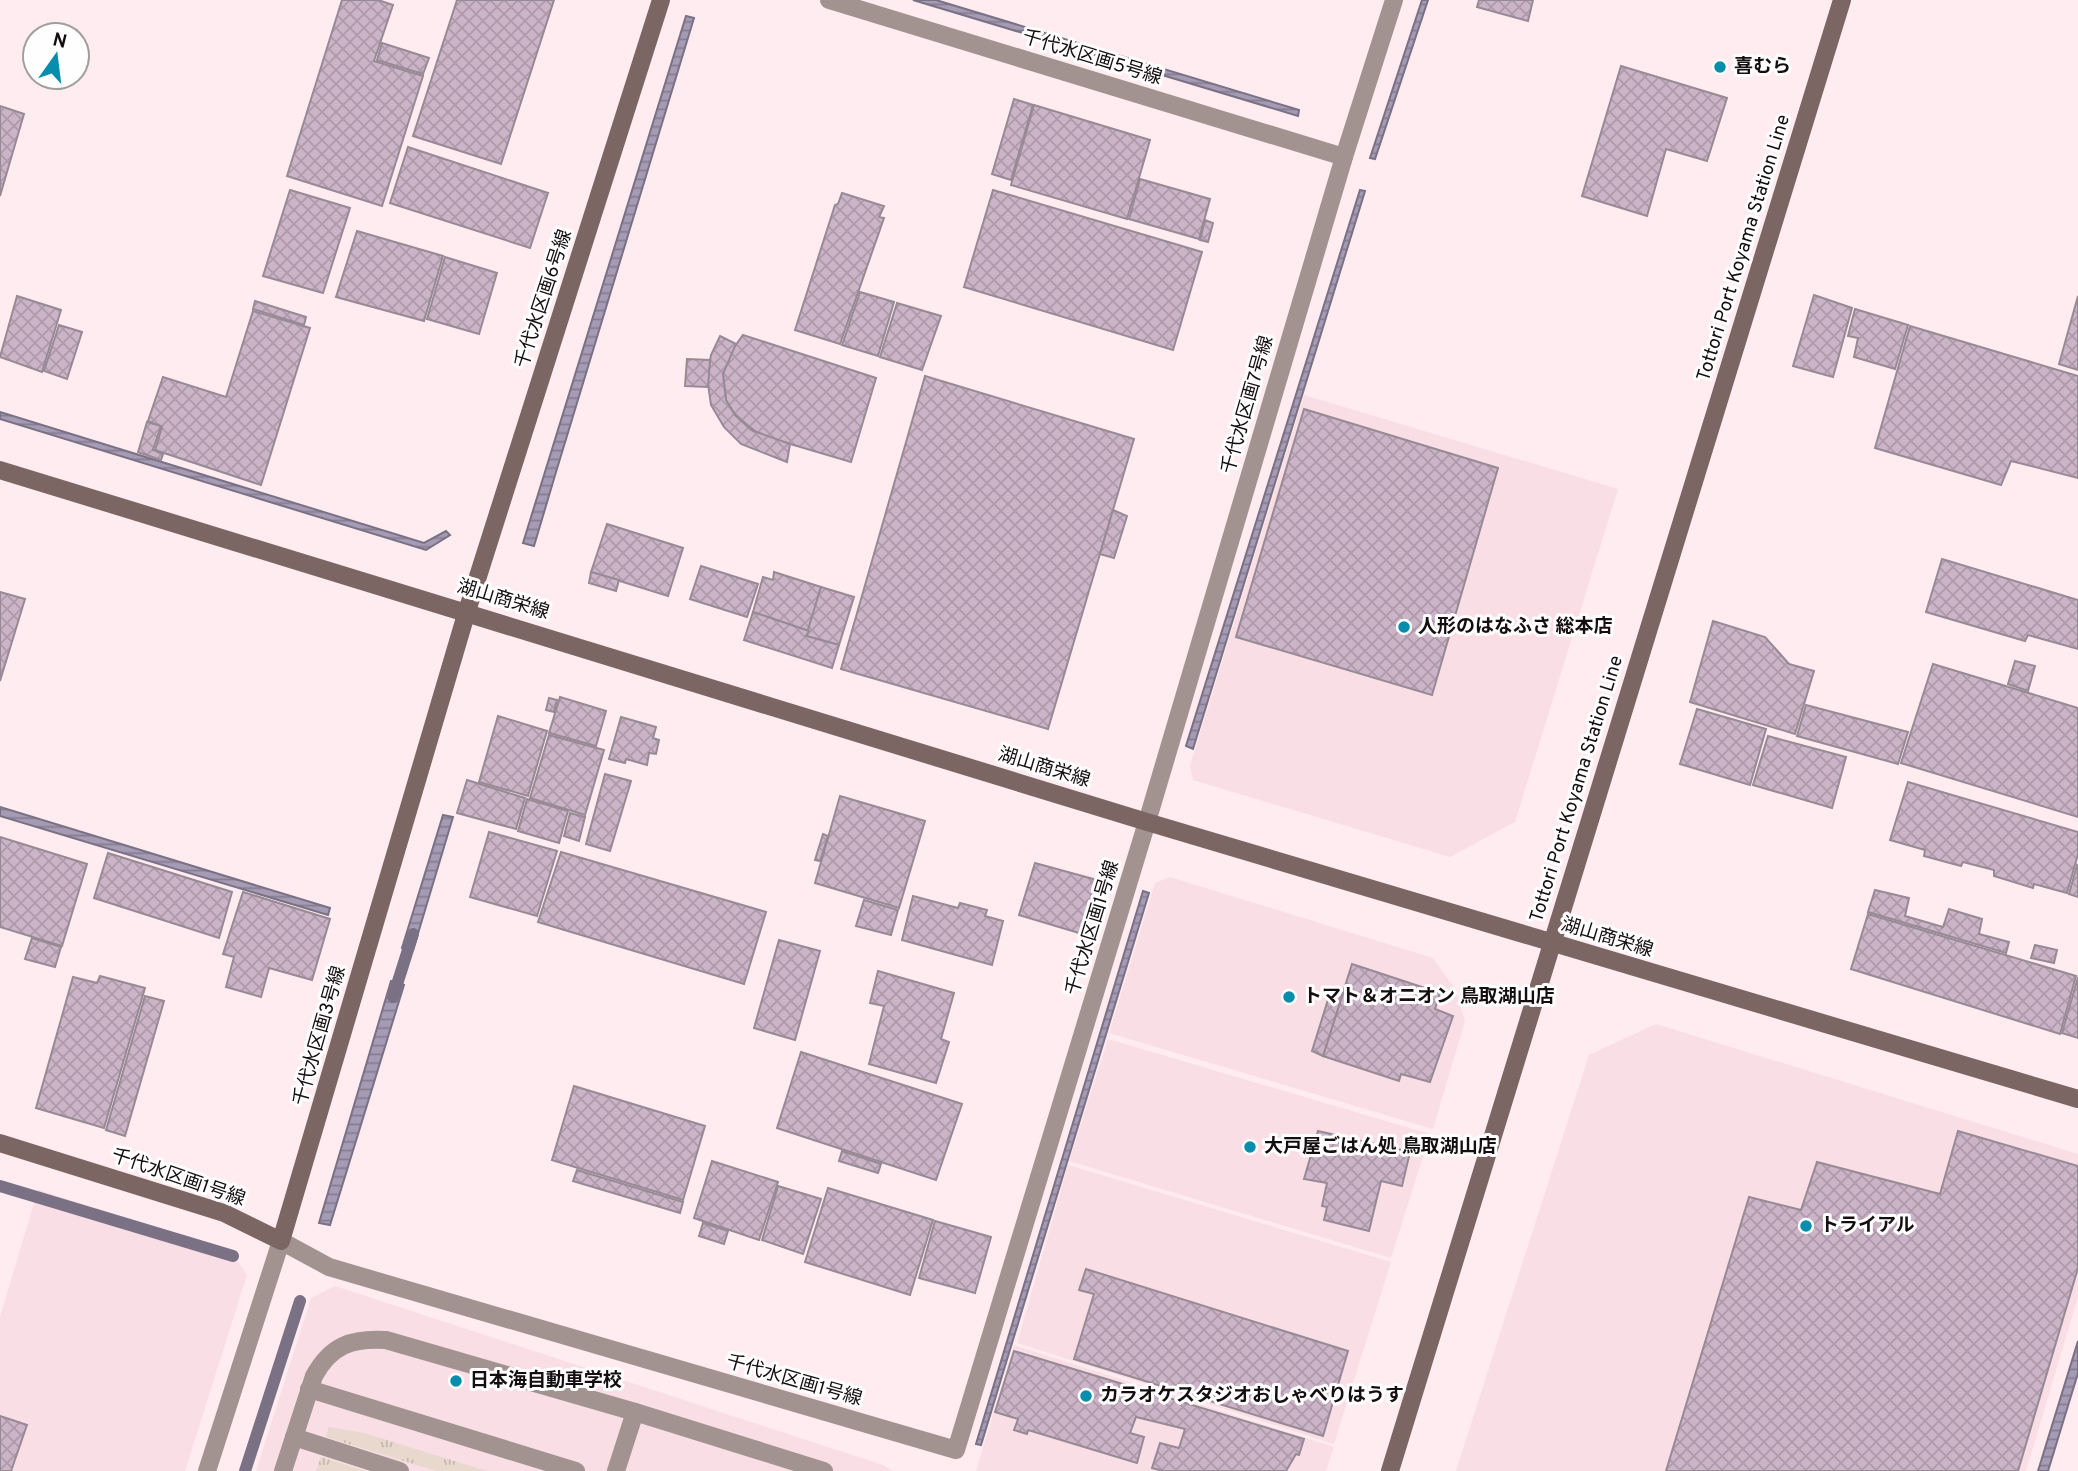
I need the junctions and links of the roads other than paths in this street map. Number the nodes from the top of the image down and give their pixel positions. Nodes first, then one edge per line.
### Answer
1 (661, 0) edge
2 (828, 0) edge
3 (1394, 0) edge
4 (1842, 0) edge
5 (1344, 157) junction
6 (0, 470) edge
7 (467, 611) junction
8 (1147, 822) junction
9 (1552, 943) junction
10 (2078, 1099) edge
11 (0, 1143) edge
12 (281, 1241) junction
13 (309, 1389) junction
14 (635, 1412) junction
15 (294, 1437) junction
16 (206, 1471) edge
17 (283, 1471) edge
18 (400, 1471) edge
19 (576, 1471) edge
20 (616, 1471) edge
21 (824, 1471) edge
22 (1390, 1471) edge

1 - 7 street, 千代水区画6号線
2 - 5 street, 千代水区画5号線
3 - 5 street, 千代水区画7号線
4 - 9 street, Tottori Port Koyama Station Line
5 - 8 street, 千代水区画7号線
6 - 7 street, 湖山商栄線
7 - 8 street, 湖山商栄線
7 - 12 street, 千代水区画3号線
8 - 9 street, 湖山商栄線
8 - 12 street, 千代水区画1号線
9 - 10 street, 湖山商栄線
9 - 22 street, Tottori Port Koyama Station Line
11 - 12 street, 千代水区画1号線
12 - 16 street, 千代水区画3号線
13 - 14 street
13 - 15 street
13 - 19 street
14 - 20 street
14 - 21 street
15 - 17 street
15 - 18 street

